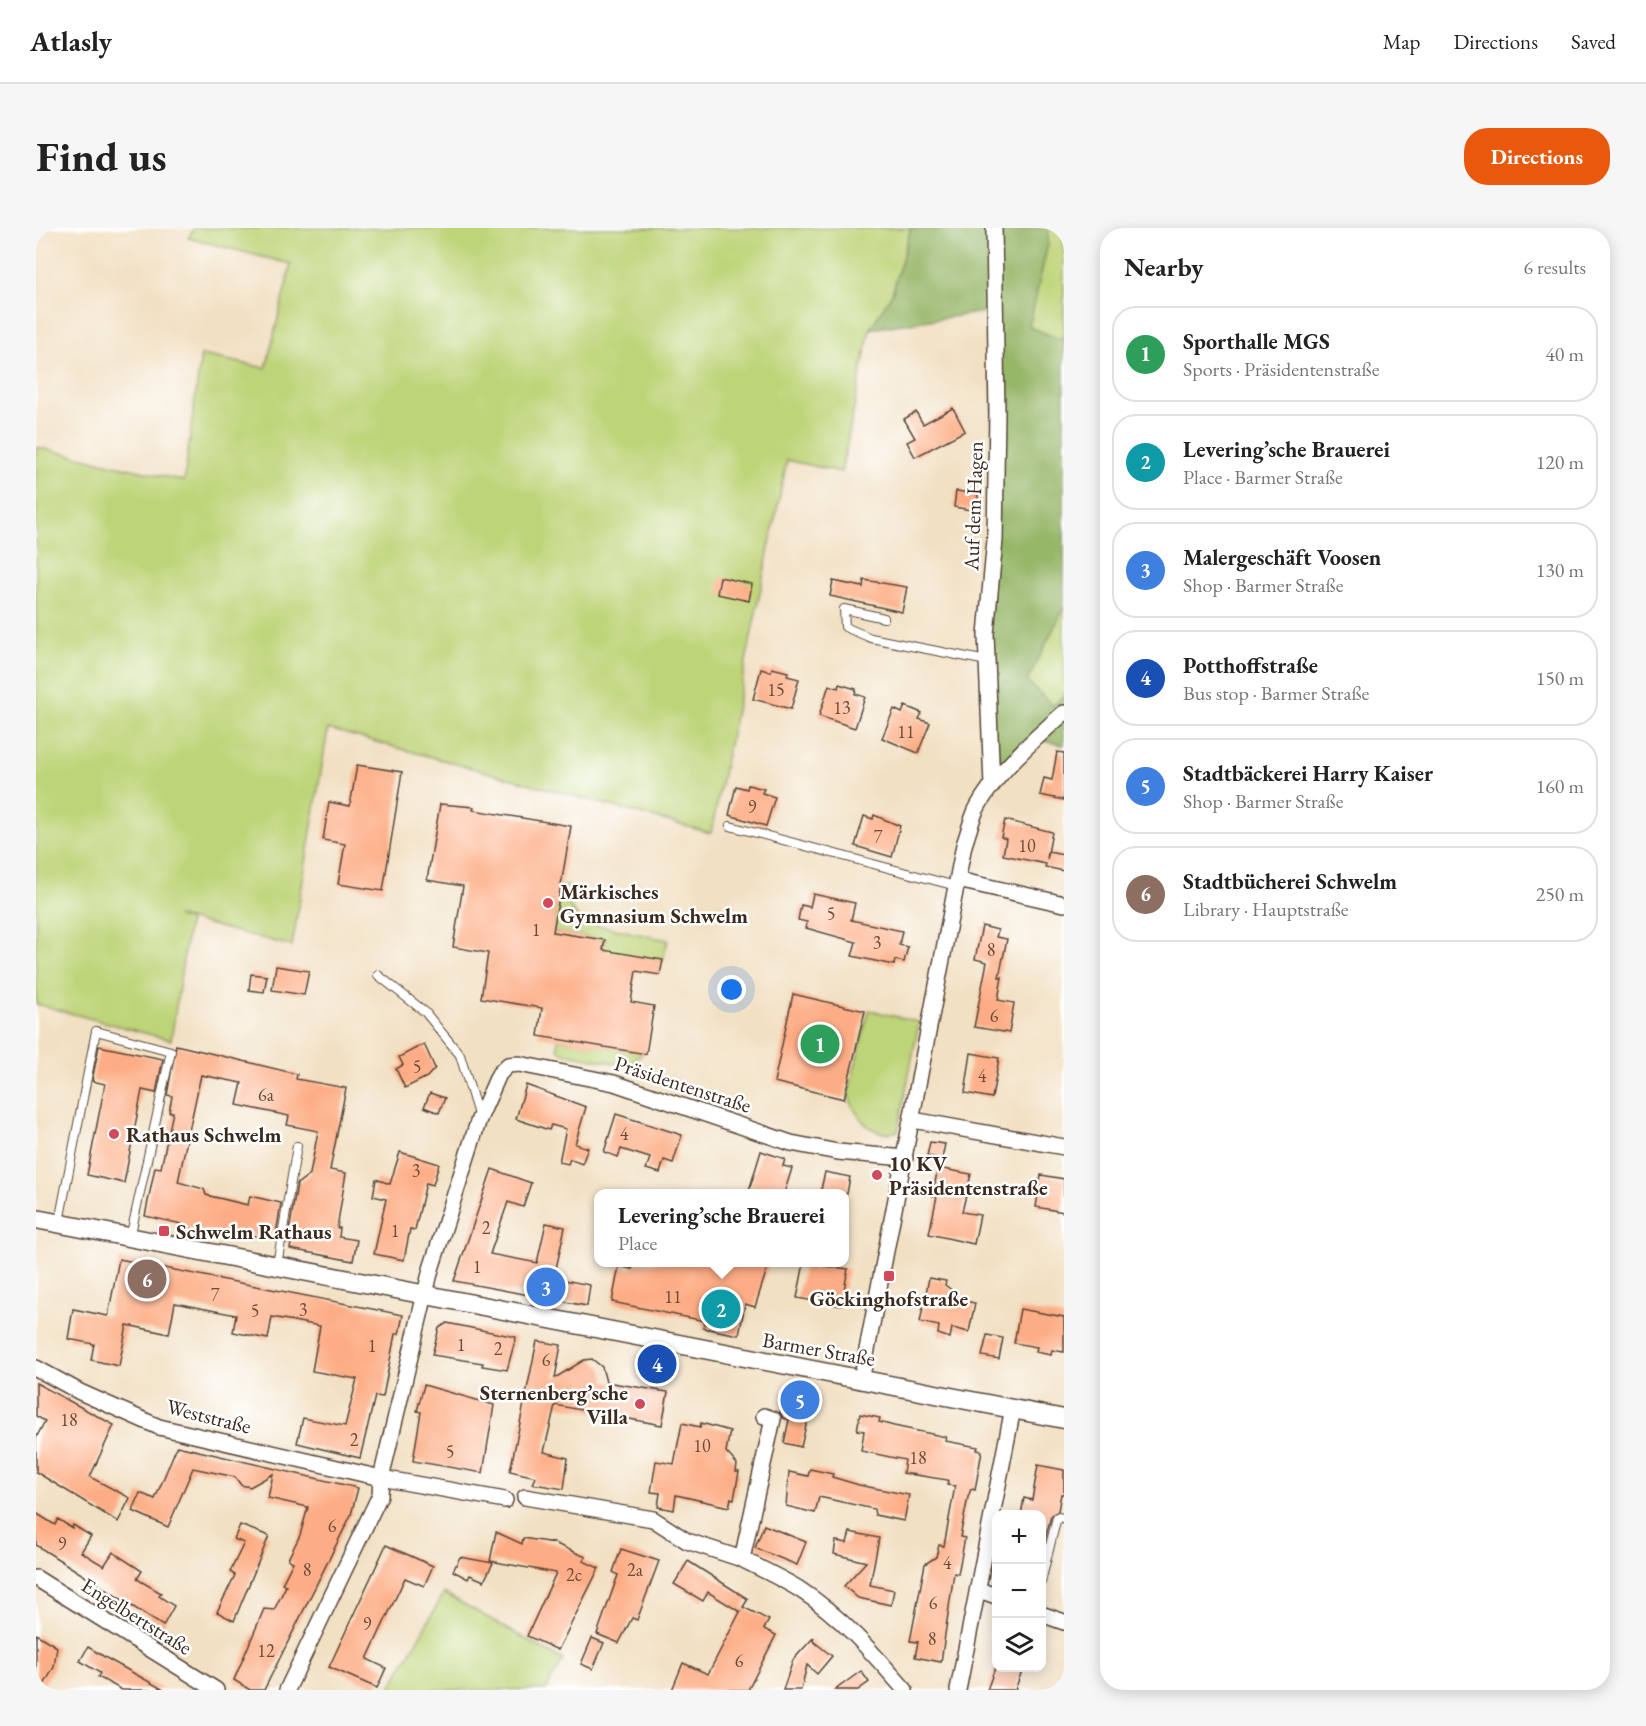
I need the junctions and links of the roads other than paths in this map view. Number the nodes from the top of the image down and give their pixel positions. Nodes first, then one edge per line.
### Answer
1 (994, 228) edge
2 (884, 618) dead end
3 (987, 661) junction
4 (1064, 714) edge
5 (992, 786) junction
6 (730, 826) dead end
7 (957, 883) junction
8 (1064, 904) edge
9 (378, 975) dead end
10 (479, 1119) junction
11 (913, 1120) junction
12 (297, 1146) dead end
13 (1064, 1147) edge
14 (905, 1158) junction
15 (36, 1219) edge
16 (59, 1224) junction
17 (130, 1238) junction
18 (276, 1266) junction
19 (425, 1295) junction
20 (36, 1368) edge
21 (861, 1381) junction
22 (1013, 1408) junction
23 (764, 1416) dead end
24 (1064, 1419) edge
25 (381, 1478) junction
26 (525, 1497) dead end
27 (505, 1500) dead end
28 (1064, 1518) edge
29 (742, 1559) junction
30 (1045, 1564) edge
31 (36, 1578) edge
32 (979, 1590) junction
33 (992, 1595) edge
34 (1046, 1616) edge
35 (1064, 1622) edge
36 (216, 1690) edge
37 (287, 1690) edge
38 (905, 1690) edge
39 (958, 1690) edge

1 - 3 street, Auf dem Hagen
2 - 3 lane
3 - 5 street, Auf dem Hagen
4 - 5 street
5 - 7 street
6 - 7 lane
7 - 8 street
7 - 11 street
9 - 10 lane
10 - 14 street, Präsidentenstraße
10 - 19 street, Präsidentenstraße
11 - 13 street
11 - 14 street
12 - 18 lane
14 - 21 street
15 - 16 street, Barmer Straße
16 - 17 street, Barmer Straße
16 - 17 lane
17 - 18 street, Barmer Straße
18 - 19 street, Barmer Straße
19 - 21 street, Barmer Straße
19 - 25 street, Präsidentenstraße
20 - 25 street, Weststraße
21 - 22 street, Barmer Straße
22 - 24 street, Barmer Straße
22 - 32 street
23 - 29 street
25 - 27 street, Weststraße
25 - 37 street, Präsidentenstraße
26 - 29 street
28 - 30 lane
29 - 38 street
31 - 36 street, Engelbertstraße
32 - 33 street
32 - 39 street
34 - 35 street

